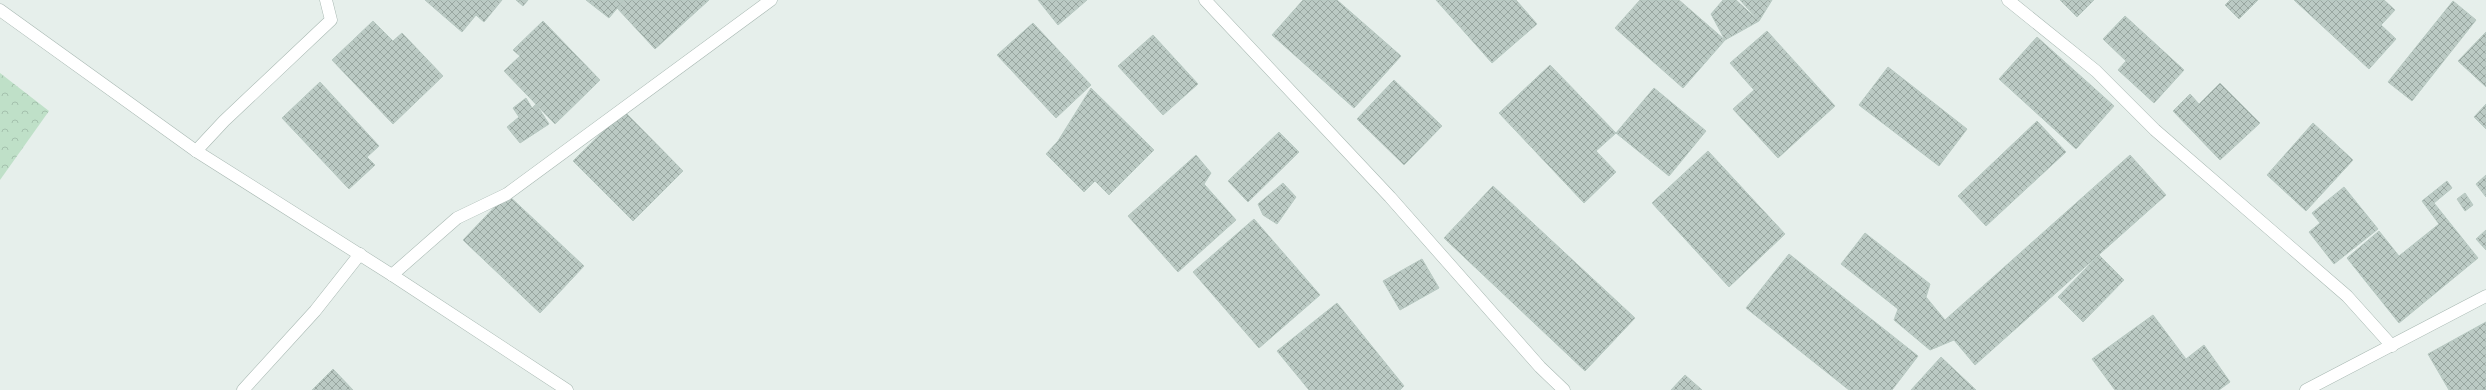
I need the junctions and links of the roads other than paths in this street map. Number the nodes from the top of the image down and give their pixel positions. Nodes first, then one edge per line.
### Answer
1 (326, 0) edge
2 (771, 0) edge
3 (1206, 0) edge
4 (2008, 0) edge
5 (0, 10) edge
6 (196, 151) junction
7 (360, 254) junction
8 (392, 275) junction
9 (2486, 296) edge
10 (2392, 346) junction
11 (243, 390) edge
12 (567, 390) edge
13 (1564, 390) edge
14 (2306, 390) edge

1 - 6 street
2 - 8 street
3 - 13 street
4 - 10 street
5 - 6 street
6 - 7 street
7 - 8 street
7 - 11 street
8 - 12 street
9 - 10 street
10 - 14 street

